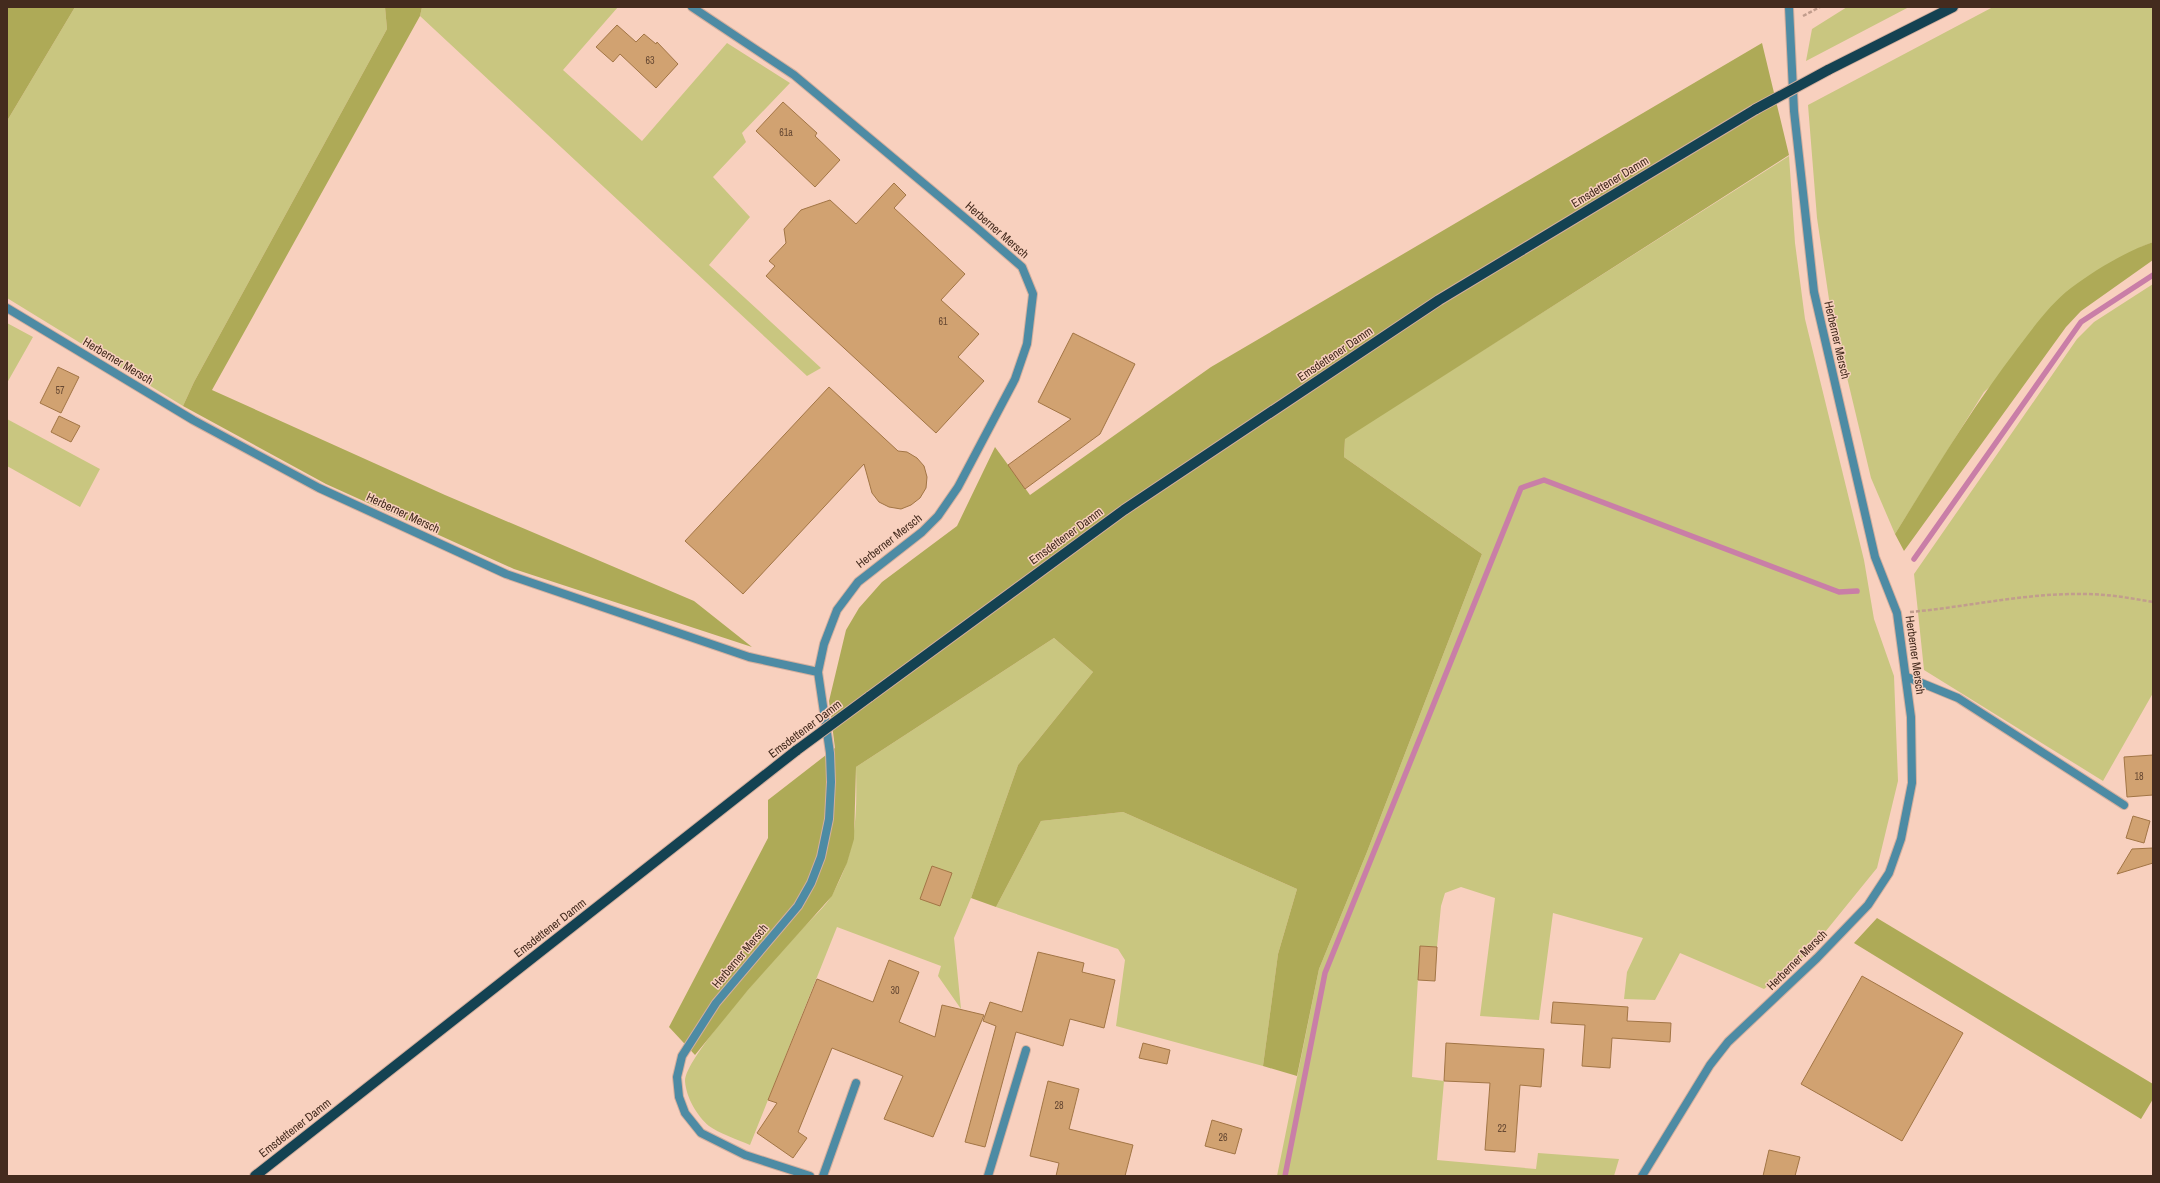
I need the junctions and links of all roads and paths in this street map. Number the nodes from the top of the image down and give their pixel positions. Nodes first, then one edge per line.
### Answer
1 (692, 7) edge
2 (1789, 7) edge
3 (1820, 7) edge
4 (1953, 7) edge
5 (1790, 22) junction
6 (7, 308) edge
7 (2153, 602) edge
8 (1897, 613) junction
9 (818, 672) junction
10 (1907, 677) junction
11 (2124, 805) dead end
12 (1026, 1050) dead end
13 (856, 1083) dead end
14 (255, 1176) edge
15 (810, 1176) edge
16 (823, 1176) edge
17 (988, 1176) edge
18 (1642, 1176) edge

1 - 9 street, Herberner Mersch
2 - 5 street, Herberner Mersch
3 - 5 path
4 - 14 main road, Emsdettener Damm, bridge
5 - 8 street, Herberner Mersch
6 - 9 street, Herberner Mersch
7 - 8 path
8 - 10 street, Herberner Mersch
9 - 15 street, Herberner Mersch
10 - 11 street
10 - 18 street, Herberner Mersch
12 - 17 street
13 - 16 street

